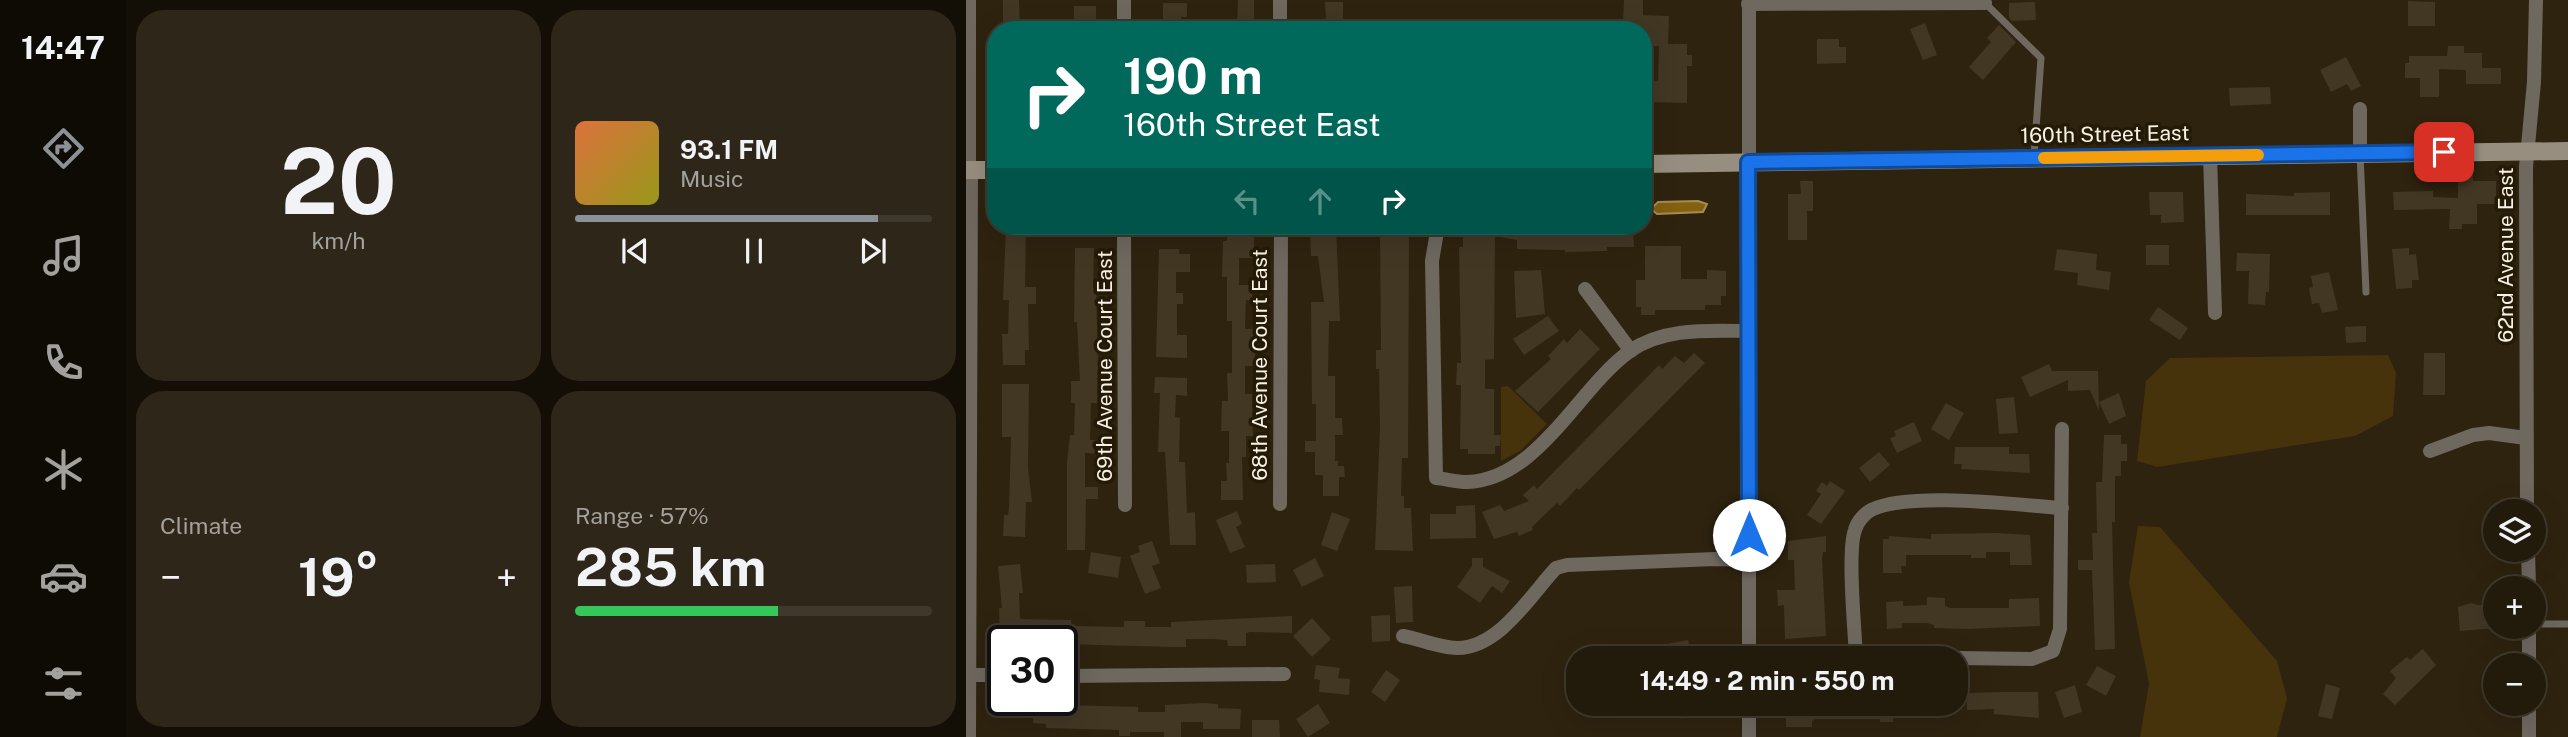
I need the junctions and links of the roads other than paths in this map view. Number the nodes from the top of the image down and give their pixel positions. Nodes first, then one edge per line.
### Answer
1 (969, 0) edge
2 (1124, 0) edge
3 (1280, 0) edge
4 (2536, 0) edge
5 (1749, 2) edge
6 (1985, 3) joint
7 (1124, 21) edge
8 (1280, 21) edge
9 (968, 75) edge
10 (2360, 109) dead end
11 (2528, 151) junction
12 (2568, 151) edge
13 (2360, 153) junction
14 (2210, 155) junction
15 (2034, 158) junction
16 (1748, 162) junction
17 (1652, 164) edge
18 (968, 170) edge
19 (987, 170) edge
20 (1124, 235) edge
21 (1281, 235) edge
22 (1436, 235) edge
23 (1586, 289) dead end
24 (2366, 292) dead end
25 (2215, 313) dead end
26 (1749, 331) junction
27 (1631, 351) junction
28 (2062, 429) dead end
29 (2526, 438) junction
30 (2430, 451) dead end
31 (2527, 499) edge
32 (1279, 504) dead end
33 (1125, 505) dead end
34 (2062, 508) junction
35 (1749, 561) junction
36 (2568, 624) edge
37 (2546, 625) edge
38 (1403, 636) dead end
39 (1749, 646) edge
40 (1856, 646) edge
41 (1968, 658) edge
42 (1284, 674) dead end
43 (968, 675) junction
44 (987, 675) edge
45 (1078, 676) edge
46 (1749, 716) edge
47 (2529, 716) edge
48 (967, 737) edge
49 (1749, 737) edge
50 (2529, 737) edge

1 - 9 street
2 - 7 street
3 - 8 street
4 - 11 street, 62nd Avenue East
5 - 6 street
5 - 16 street
6 - 15 lane
9 - 18 street
10 - 13 street
11 - 12 main road, 160th Street East
11 - 13 main road, 160th Street East
11 - 29 street, 62nd Avenue East
13 - 14 main road, 160th Street East
13 - 24 lane
14 - 15 main road, 160th Street East
14 - 25 street
15 - 16 main road, 160th Street East
16 - 17 main road, 160th Street East
16 - 26 street
18 - 19 main road
18 - 43 street
20 - 33 street, 69th Avenue Court East
21 - 32 street, 68th Avenue Court East
22 - 27 street
23 - 27 street
26 - 27 street
26 - 35 street
28 - 34 street
29 - 30 street
29 - 31 street, 62nd Avenue East
34 - 40 street
34 - 41 street
35 - 38 street
35 - 39 street
36 - 37 lane
42 - 45 street
43 - 44 street
43 - 48 street
46 - 49 street
47 - 50 street

